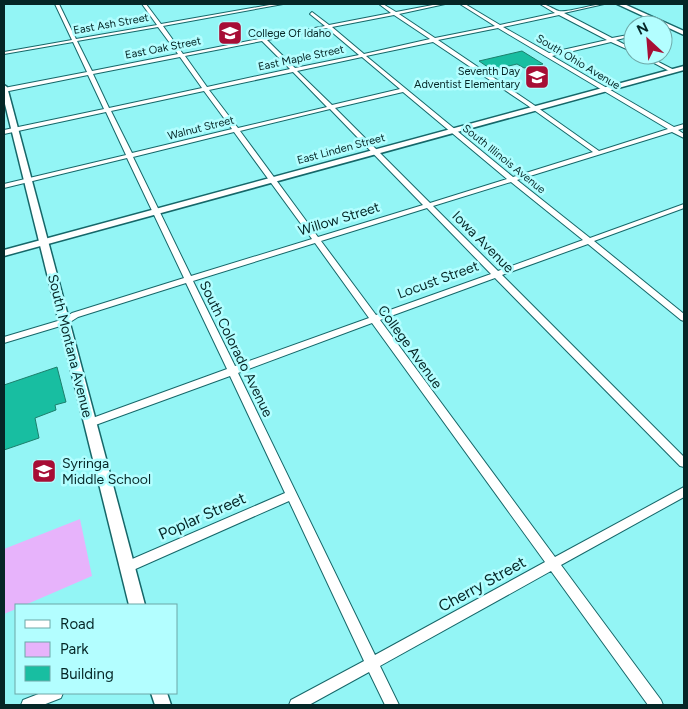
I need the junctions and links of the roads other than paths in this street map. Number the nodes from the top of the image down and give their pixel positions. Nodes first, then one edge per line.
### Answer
1 (57, 4) edge
2 (144, 4) edge
3 (281, 4) edge
4 (381, 4) edge
5 (443, 4) edge
6 (462, 4) edge
7 (542, 4) edge
8 (602, 4) edge
9 (620, 4) edge
10 (396, 13) junction
11 (559, 13) junction
12 (312, 14) dead end
13 (642, 15) edge
14 (160, 26) junction
15 (328, 26) junction
16 (498, 26) junction
17 (623, 38) edge
18 (263, 39) junction
19 (434, 40) junction
20 (613, 40) junction
21 (74, 41) junction
22 (623, 46) edge
23 (4, 54) edge
24 (181, 55) junction
25 (362, 55) junction
26 (548, 55) junction
27 (661, 65) edge
28 (684, 68) edge
29 (294, 69) junction
30 (673, 71) junction
31 (90, 73) junction
32 (4, 89) edge
33 (205, 89) junction
34 (403, 90) junction
35 (605, 90) junction
36 (331, 106) junction
37 (536, 108) junction
38 (107, 110) junction
39 (684, 126) edge
40 (235, 130) junction
41 (673, 130) junction
42 (9, 131) edge
43 (453, 131) junction
44 (684, 136) edge
45 (376, 151) junction
46 (598, 153) junction
47 (129, 156) junction
48 (513, 179) junction
49 (28, 180) junction
50 (272, 180) junction
51 (4, 186) edge
52 (429, 206) junction
53 (684, 206) edge
54 (155, 212) junction
55 (315, 240) junction
56 (589, 240) junction
57 (44, 242) junction
58 (4, 253) edge
59 (496, 274) junction
60 (188, 280) junction
61 (684, 318) edge
62 (373, 319) junction
63 (64, 322) junction
64 (4, 340) edge
65 (231, 371) junction
66 (90, 423) junction
67 (684, 463) edge
68 (684, 492) edge
69 (291, 495) junction
70 (551, 564) junction
71 (127, 567) junction
72 (137, 604) edge
73 (372, 663) junction
74 (54, 694) edge
75 (28, 705) edge
76 (296, 705) edge
77 (392, 705) edge
78 (656, 705) edge

1 - 21 street, South Colorado Avenue
2 - 14 street, College Avenue
3 - 14 street, East Ash Street
4 - 10 street
5 - 10 street, East Oak Street
6 - 16 street, South Ohio Avenue
7 - 11 street
8 - 11 street, East Maple Street
9 - 13 main road
10 - 15 street, East Oak Street
10 - 19 street
11 - 16 street, East Maple Street
11 - 20 street
12 - 15 street, South Illinois Avenue
14 - 21 street, East Ash Street
14 - 24 street, College Avenue
15 - 18 street, East Oak Street
15 - 25 street, South Illinois Avenue
16 - 19 street, East Maple Street
16 - 26 street, South Ohio Avenue
17 - 20 street
18 - 24 street, East Oak Street
18 - 29 street, Iowa Avenue
19 - 25 street, East Maple Street
19 - 37 street
20 - 22 street
20 - 26 street
21 - 23 street, East Ash Street
21 - 31 street, South Colorado Avenue
24 - 31 street, East Oak Street
24 - 33 street, College Avenue
25 - 29 street, East Maple Street
25 - 34 street, South Illinois Avenue
26 - 35 street, South Ohio Avenue
27 - 30 street
28 - 30 main road, East Linden Street
29 - 33 street, East Maple Street
29 - 36 street, Iowa Avenue
30 - 35 main road, East Linden Street
31 - 32 street, East Oak Street
31 - 38 street, South Colorado Avenue
32 - 42 street, South Montana Avenue
33 - 38 street, East Maple Street
33 - 40 street, College Avenue
34 - 36 street, Walnut Street
34 - 43 street, South Illinois Avenue
35 - 37 main road, East Linden Street
35 - 41 street, South Ohio Avenue
36 - 40 street, Walnut Street
36 - 45 street, Iowa Avenue
37 - 43 main road, East Linden Street
37 - 46 street
38 - 42 street, East Maple Street
38 - 47 street, South Colorado Avenue
39 - 41 street, Willow Street
40 - 47 street, Walnut Street
40 - 50 street, College Avenue
41 - 44 street, South Ohio Avenue
41 - 46 street, Willow Street
42 - 49 street, South Montana Avenue
43 - 45 main road, East Linden Street
43 - 48 street, South Illinois Avenue
45 - 50 main road, East Linden Street
45 - 52 street, Iowa Avenue
46 - 48 street, Willow Street
47 - 49 street, Walnut Street
47 - 54 street, South Colorado Avenue
48 - 52 street, Willow Street
48 - 56 street, South Illinois Avenue
49 - 51 street, Walnut Street
49 - 57 street, South Montana Avenue
50 - 54 main road, East Linden Street
50 - 55 street, College Avenue
52 - 55 street, Willow Street
52 - 59 street, Iowa Avenue
53 - 56 street, Locust Street
54 - 57 main road, East Linden Street
54 - 60 street, South Colorado Avenue
55 - 60 street, Willow Street
55 - 62 street, College Avenue
56 - 59 street, Locust Street
56 - 61 street, South Illinois Avenue
57 - 58 main road, East Linden Street
57 - 63 street, South Montana Avenue
59 - 62 street, Locust Street
59 - 67 street, Iowa Avenue
60 - 63 street, Willow Street
60 - 65 street, South Colorado Avenue
62 - 65 street, Locust Street
62 - 70 street, College Avenue
63 - 64 street, Willow Street
63 - 66 street, South Montana Avenue
65 - 66 street, Locust Street
65 - 69 street, South Colorado Avenue
66 - 71 street, South Montana Avenue
68 - 70 street, Cherry Street
69 - 71 street, Poplar Street
69 - 73 street, South Colorado Avenue
70 - 73 street, Cherry Street
70 - 78 street, College Avenue
71 - 72 street, South Montana Avenue
73 - 76 street, Cherry Street
73 - 77 street, South Colorado Avenue
74 - 75 street

